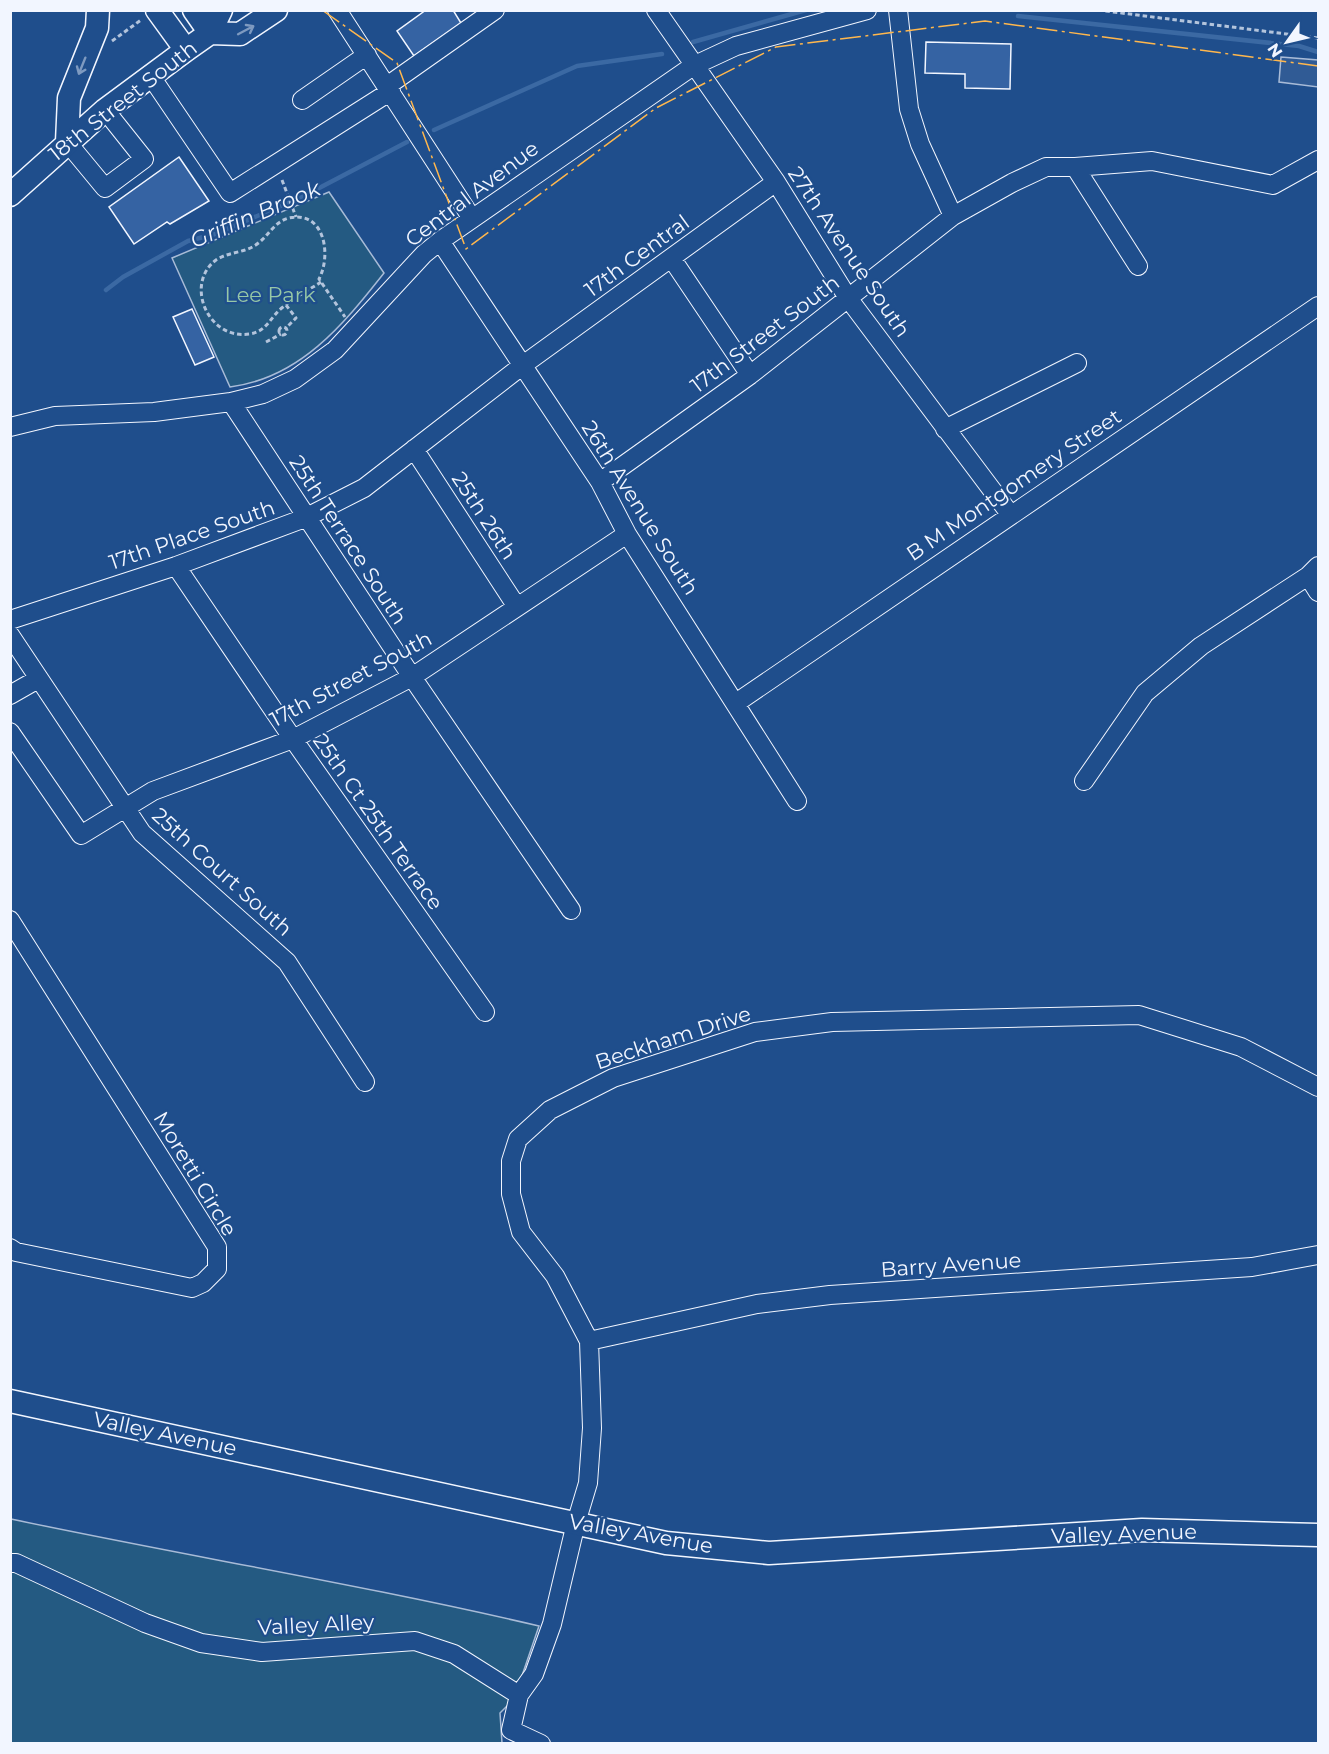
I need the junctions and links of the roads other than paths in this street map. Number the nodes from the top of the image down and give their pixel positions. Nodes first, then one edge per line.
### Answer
1 (98, 10) edge
2 (194, 10) edge
3 (221, 10) edge
4 (276, 10) edge
5 (495, 10) edge
6 (656, 10) edge
7 (867, 10) edge
8 (898, 10) edge
9 (342, 12) edge
10 (153, 18) edge
11 (210, 33) junction
12 (186, 50) junction
13 (367, 55) junction
14 (693, 66) junction
15 (150, 75) junction
16 (389, 88) junction
17 (302, 100) dead end
18 (105, 110) junction
19 (67, 142) junction
20 (1318, 160) edge
21 (1075, 167) junction
22 (776, 182) junction
23 (10, 195) edge
24 (953, 216) junction
25 (471, 217) junction
26 (440, 241) junction
27 (672, 259) junction
28 (1138, 266) dead end
29 (849, 298) junction
30 (1318, 306) edge
31 (1077, 363) dead end
32 (523, 365) junction
33 (750, 375) junction
34 (231, 402) junction
35 (10, 427) edge
36 (945, 429) junction
37 (414, 449) junction
38 (600, 482) junction
39 (1010, 514) junction
40 (305, 518) junction
41 (627, 534) junction
42 (176, 566) junction
43 (1313, 571) edge
44 (1318, 592) edge
45 (517, 607) junction
46 (10, 620) edge
47 (10, 635) edge
48 (412, 677) junction
49 (38, 679) junction
50 (10, 695) edge
51 (736, 703) junction
52 (10, 732) edge
53 (292, 739) junction
54 (1084, 781) dead end
55 (797, 801) dead end
56 (123, 808) junction
57 (571, 910) dead end
58 (10, 920) edge
59 (485, 1012) dead end
60 (365, 1082) dead end
61 (1318, 1088) edge
62 (10, 1248) edge
63 (1318, 1255) edge
64 (589, 1341) junction
65 (10, 1401) edge
66 (576, 1522) junction
67 (1318, 1535) edge
68 (10, 1563) edge
69 (519, 1695) junction
70 (541, 1743) edge

1 -> 19 main road
2 - 11 main road
3 - 11 main road
11 -> 4 main road, 18th Street South
5 - 16 street
6 - 14 street, 27th Avenue South
7 - 14 street, Central Avenue
8 - 24 street
9 - 13 street
10 - 12 main road
11 - 12 main road, 18th Street South
12 - 15 main road, 18th Street South
13 - 16 street
13 - 17 street
14 - 22 street, 27th Avenue South
14 - 25 street, Central Avenue
15 - 16 street
15 - 18 main road, 18th Street South
16 - 25 street
18 - 19 main road, 18th Street South
18 - 19 street
19 - 23 main road, 18th Street South
20 - 21 street, 17th Street South
21 - 24 street, 17th Street South
21 - 28 street
22 - 27 street, 17th Central
22 - 29 street, 27th Avenue South
24 - 29 street, 17th Street South
25 - 26 street, Central Avenue
26 - 32 street, 26th Avenue South
26 - 34 street, Central Avenue
27 - 32 street, 17th Central
27 - 33 street
29 - 33 street, 17th Street South
29 - 36 street, 27th Avenue South
30 - 39 street, B M Montgomery Street
31 - 36 street
32 - 37 street, 17th Place South
32 - 38 street, 26th Avenue South
33 - 38 street, 17th Street South
34 - 35 street, Central Avenue
34 - 40 street, 25th Terrace South
36 - 39 street, 27th Avenue South
37 - 40 street, 17th Place South
37 - 45 street, 25th 26th
38 - 41 street, 26th Avenue South
39 - 51 street, B M Montgomery Street
40 - 42 street, 17th Place South
40 - 48 street, 25th Terrace South
41 - 45 street, 17th Street South
41 - 51 street, 26th Avenue South
42 - 46 street, 17th Place South
42 - 53 street, 25th Ct 25th Terrace
43 - 44 street
43 - 54 street
45 - 48 street, 17th Street South
47 - 49 street, 25th Court South
48 - 53 street, 17th Street South
48 - 57 street, 25th Terrace South
49 - 50 street
49 - 56 street, 25th Court South
51 - 55 street, 26th Avenue South
52 - 56 street, 17th Street South
53 - 56 street, 17th Street South
53 - 59 street, 25th Ct 25th Terrace
56 - 60 street, 25th Court South
58 - 62 street, Moretti Circle
61 - 64 street, Beckham Drive
63 - 64 street, Barry Avenue
64 - 66 street, Beckham Drive
65 - 66 main road, Valley Avenue
66 - 67 main road, Valley Avenue
66 - 69 street, Beckham Drive
68 - 69 street, Valley Alley
69 - 70 street

